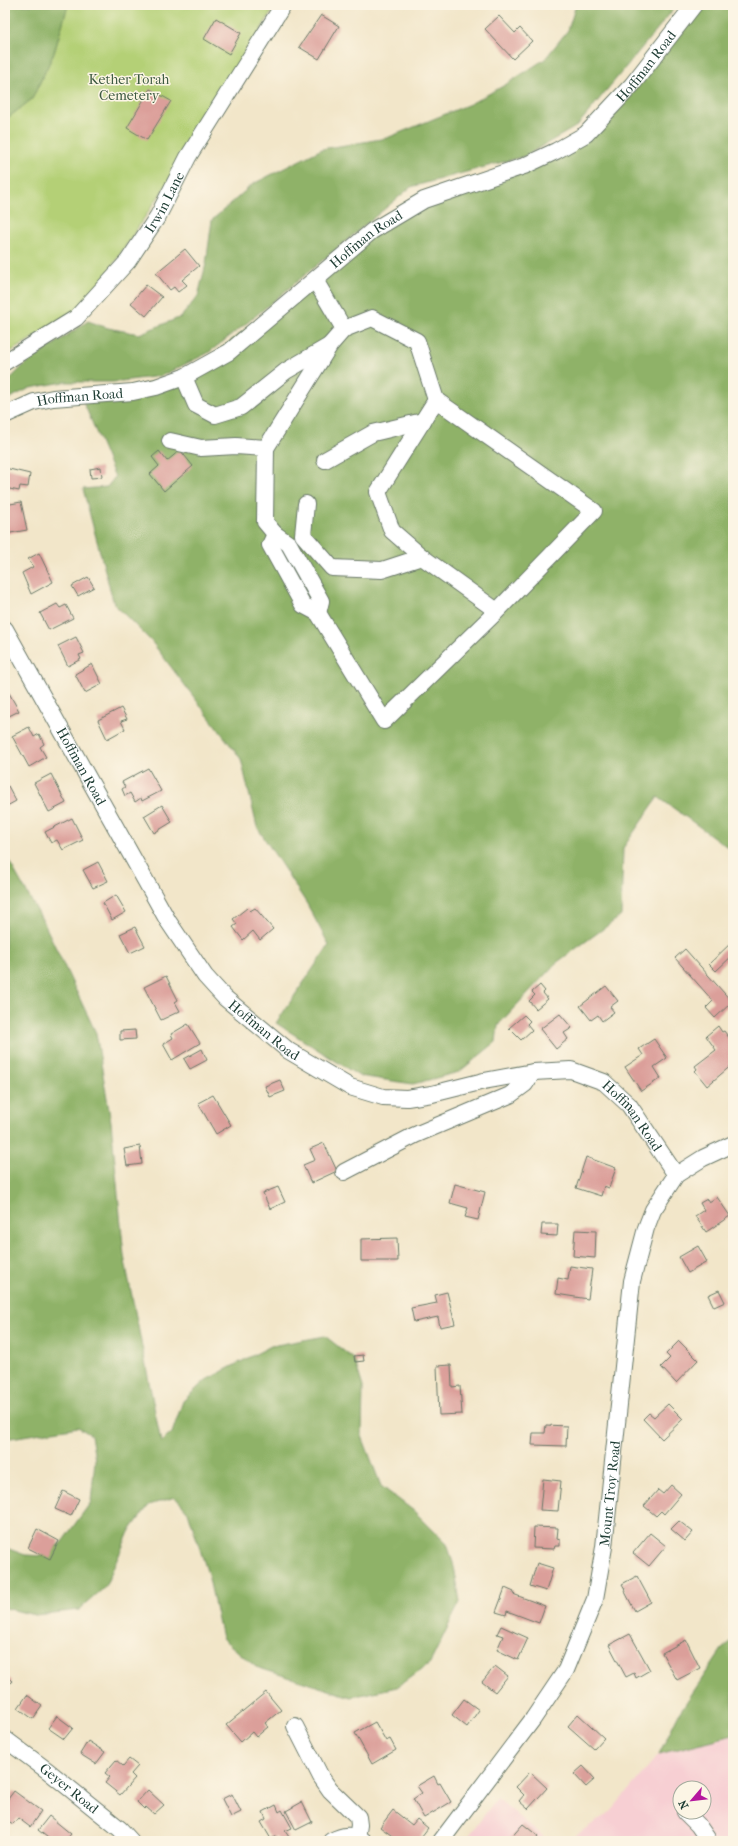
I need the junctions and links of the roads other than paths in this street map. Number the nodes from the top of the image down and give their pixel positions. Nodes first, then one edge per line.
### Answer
1 (283, 5) edge
2 (694, 5) edge
3 (315, 280) junction
4 (344, 329) junction
5 (330, 345) junction
6 (5, 362) edge
7 (184, 377) junction
8 (436, 400) junction
9 (5, 415) edge
10 (423, 420) junction
11 (170, 441) dead end
12 (266, 448) junction
13 (325, 460) dead end
14 (306, 504) dead end
15 (270, 528) junction
16 (303, 534) junction
17 (422, 558) junction
18 (497, 611) junction
19 (5, 628) edge
20 (533, 1072) junction
21 (733, 1144) edge
22 (344, 1172) dead end
23 (676, 1175) junction
24 (295, 1726) dead end
25 (5, 1739) edge
26 (694, 1820) edge
27 (360, 1839) edge
28 (130, 1841) edge
29 (331, 1841) edge
30 (441, 1841) edge
31 (707, 1841) edge

1 - 6 street, Irwin Lane
2 - 3 street, Hoffman Road
3 - 4 street
3 - 7 street, Hoffman Road
4 - 5 street
4 - 8 street
5 - 7 street
5 - 12 street
7 - 9 street, Hoffman Road
8 - 10 street
8 - 18 street
10 - 13 street
10 - 17 street
11 - 12 street
12 - 15 street
14 - 16 street
15 - 16 street
15 - 18 street
16 - 17 street
17 - 18 street
19 - 20 street, Hoffman Road
20 - 22 street
20 - 23 street, Hoffman Road
21 - 23 street, Mount Troy Road
23 - 30 street, Mount Troy Road
24 - 27 street
25 - 28 street, Geyer Road
26 - 31 street
27 - 29 street

